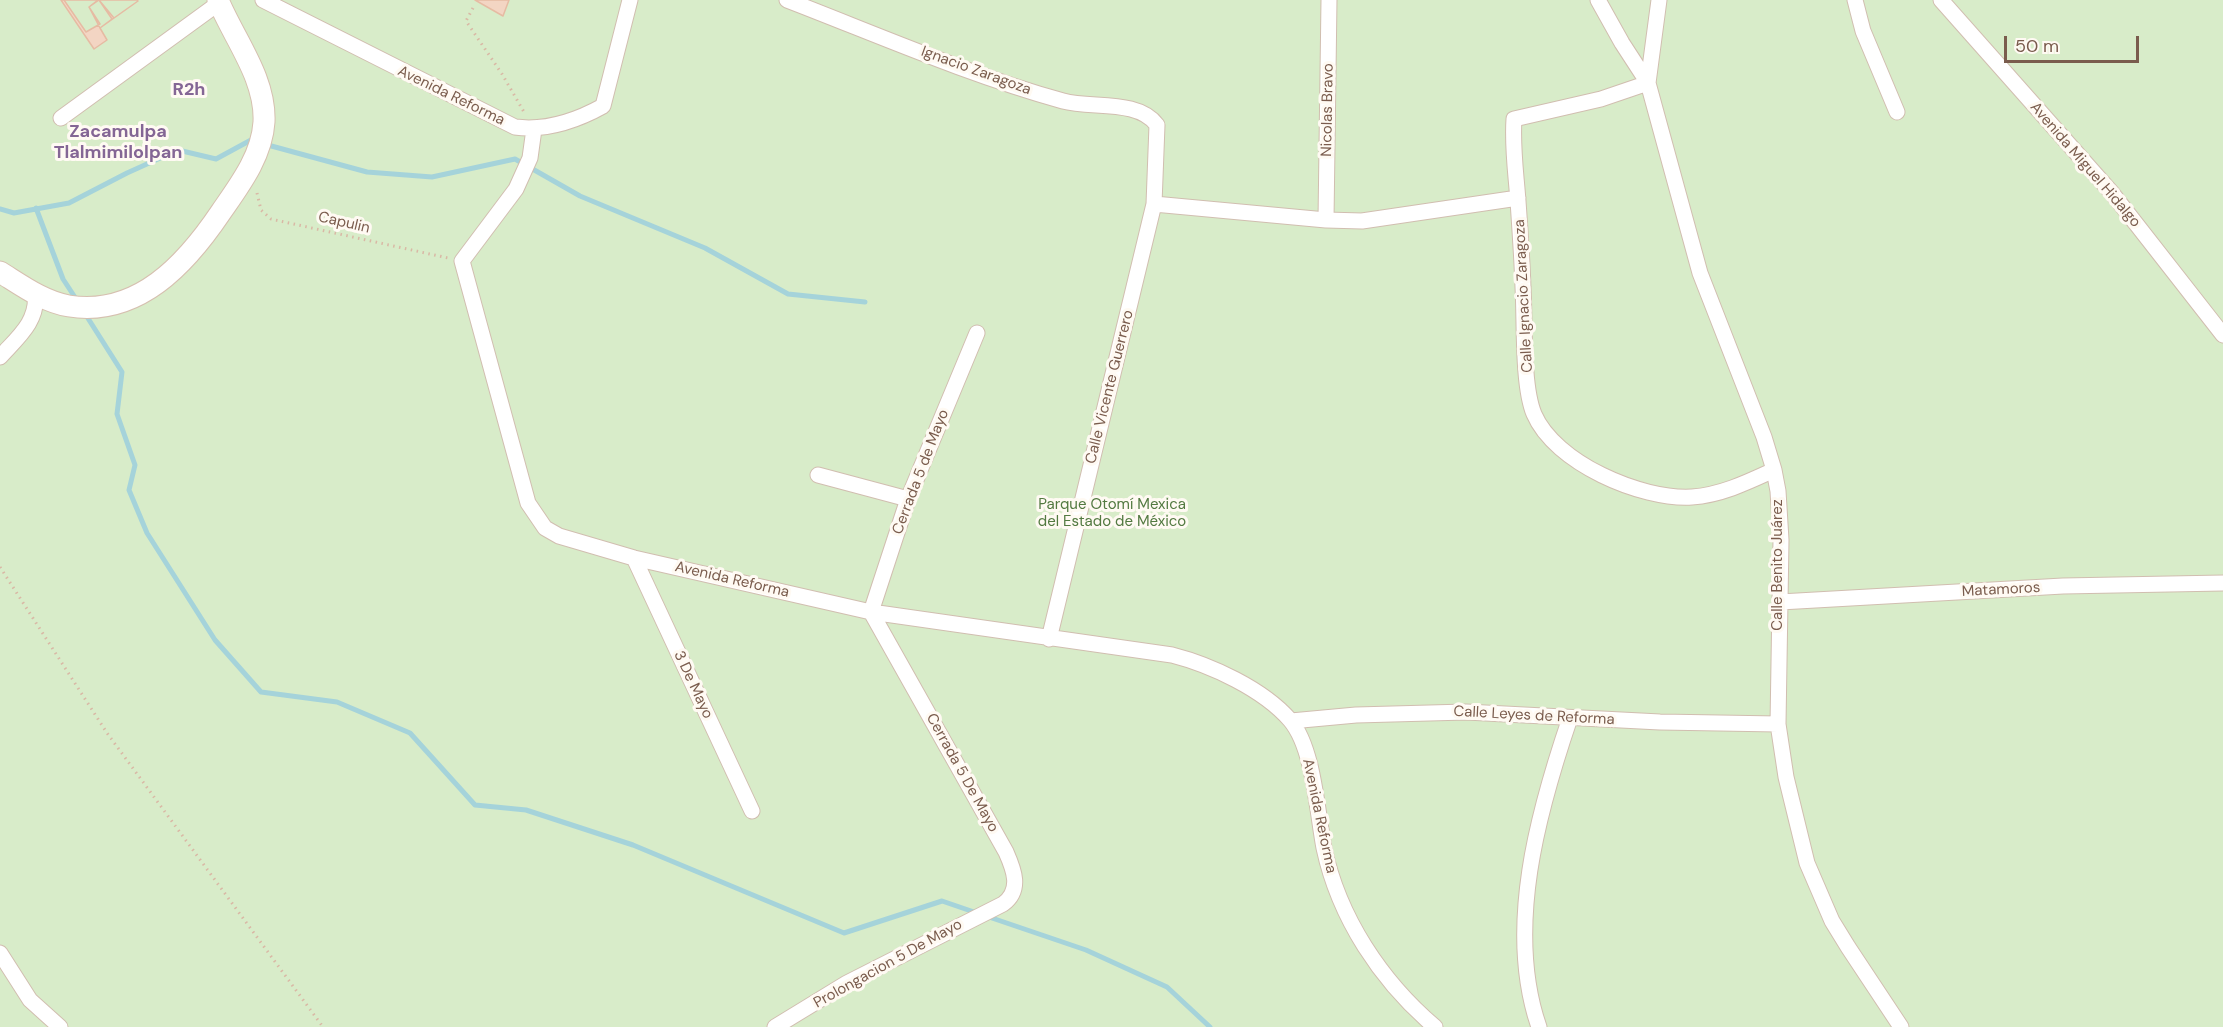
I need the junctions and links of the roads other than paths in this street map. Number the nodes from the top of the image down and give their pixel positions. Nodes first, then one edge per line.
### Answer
1 (263, 0) edge
2 (630, 0) edge
3 (787, 0) edge
4 (1329, 0) edge
5 (1598, 0) edge
6 (1659, 0) edge
7 (1855, 0) edge
8 (1941, 0) edge
9 (219, 2) edge
10 (1648, 83) junction
11 (1897, 112) dead end
12 (62, 118) dead end
13 (534, 129) junction
14 (1158, 134) joint
15 (1518, 198) junction
16 (1154, 204) junction
17 (1326, 220) junction
18 (0, 272) edge
19 (42, 297) junction
20 (977, 333) dead end
21 (2223, 335) edge
22 (0, 357) edge
23 (1774, 470) junction
24 (818, 475) dead end
25 (908, 499) junction
26 (634, 558) junction
27 (2223, 584) edge
28 (1780, 602) junction
29 (871, 612) junction
30 (1049, 639) junction
31 (1570, 718) junction
32 (1291, 720) junction
33 (1778, 723) junction
34 (752, 811) dead end
35 (970, 919) joint
36 (0, 952) edge
37 (60, 1027) edge
38 (776, 1027) edge
39 (1435, 1027) edge
40 (1539, 1027) edge
41 (1901, 1027) edge

1 - 13 street, Avenida Reforma
2 - 13 street
3 - 14 street, Ignacio Zaragoza
4 - 17 street, Nicolas Bravo
5 - 10 street, Calle Benito Juárez
6 - 10 street
7 - 11 street
8 - 21 street, Avenida Miguel Hidalgo
9 - 12 street
9 - 19 main road
10 - 15 street
10 - 23 street, Calle Benito Juárez
13 - 26 street, Avenida Reforma
14 - 16 street, Calle Vicente Guerrero
15 - 17 street, Calle Ignacio Zaragoza
15 - 23 street, Calle Ignacio Zaragoza
16 - 17 street, Calle Ignacio Zaragoza
16 - 30 street, Calle Vicente Guerrero
18 - 19 main road
19 - 22 street
20 - 25 street, Cerrada 5 de Mayo
23 - 28 street, Calle Benito Juárez
24 - 25 street
25 - 29 street, Cerrada 5 de Mayo
26 - 29 street, Avenida Reforma
26 - 34 street, 3 De Mayo
27 - 28 street, Matamoros
28 - 33 street, Calle Benito Juárez
29 - 30 street, Avenida Reforma
29 - 35 street, Cerrada 5 De Mayo
30 - 32 street, Avenida Reforma
31 - 32 street, Calle Leyes de Reforma
31 - 33 street, Calle Leyes de Reforma
31 - 40 street
32 - 39 street, Avenida Reforma
33 - 41 street, Calle Benito Juárez
35 - 38 street, Prolongacion 5 De Mayo
36 - 37 street

